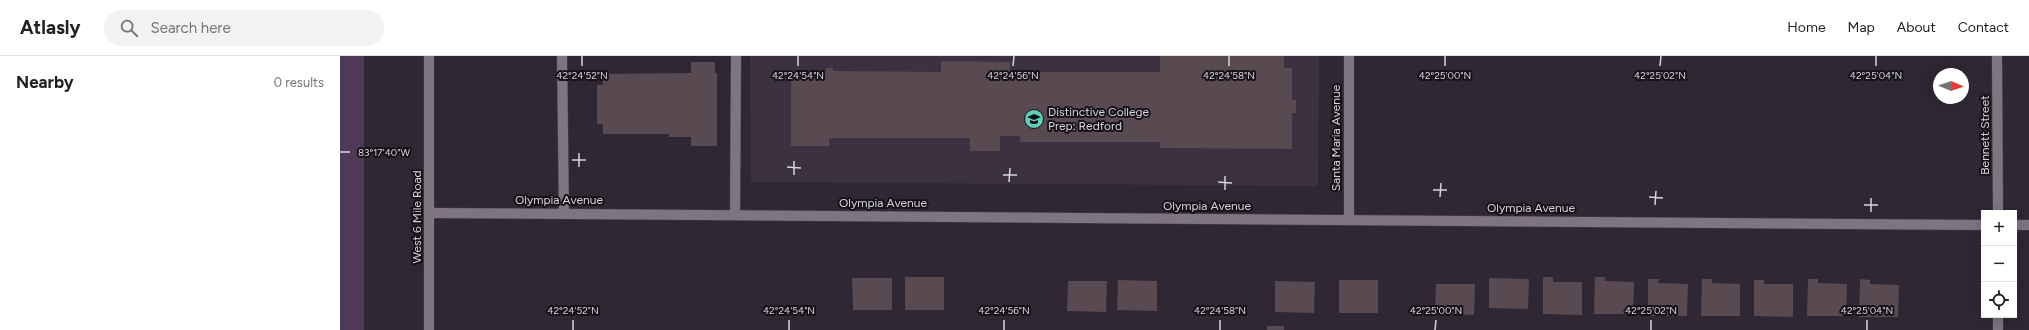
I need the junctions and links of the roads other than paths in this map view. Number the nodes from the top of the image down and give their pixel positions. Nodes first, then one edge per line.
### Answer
1 (429, 56) edge
2 (562, 56) edge
3 (736, 56) edge
4 (1349, 56) edge
5 (1998, 56) edge
6 (1998, 210) edge
7 (430, 213) junction
8 (564, 214) junction
9 (735, 215) junction
10 (1349, 220) junction
11 (1981, 225) edge
12 (2017, 225) edge
13 (2029, 225) edge
14 (1998, 318) edge
15 (429, 330) edge
16 (1998, 330) edge

1 - 7 street, West 6 Mile Road
2 - 8 street
3 - 9 street
4 - 10 street, Santa Maria Avenue
5 - 6 street, Bennett Street
7 - 8 street, Olympia Avenue
7 - 15 street, West 6 Mile Road
8 - 9 street, Olympia Avenue
9 - 10 street, Olympia Avenue
10 - 11 street, Olympia Avenue
12 - 13 street
14 - 16 street

